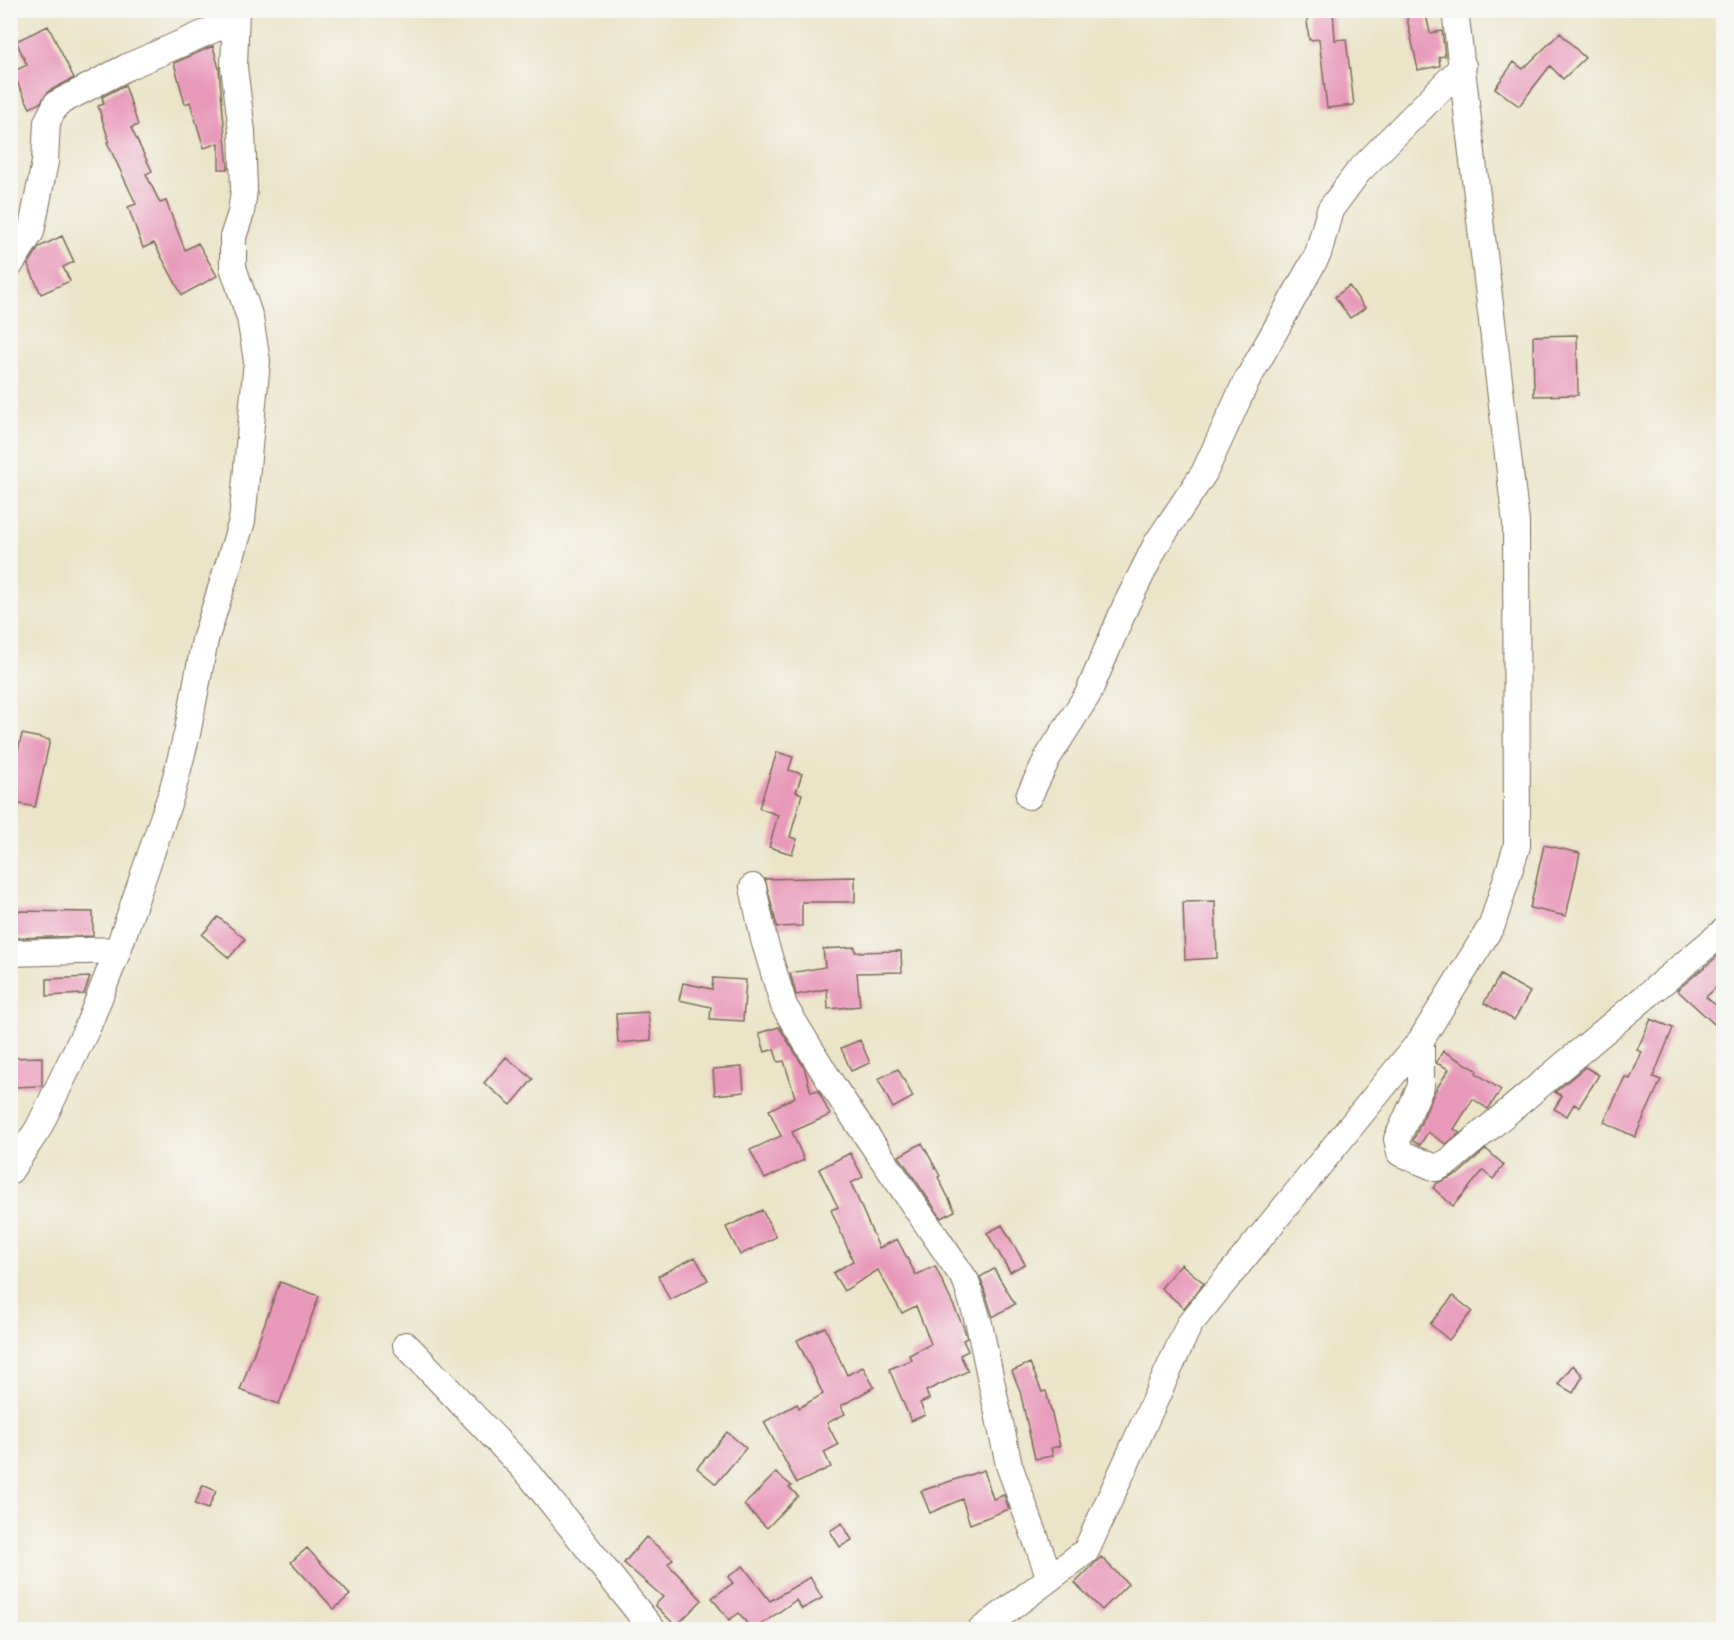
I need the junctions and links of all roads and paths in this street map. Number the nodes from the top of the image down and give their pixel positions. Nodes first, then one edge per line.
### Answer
1 (1455, 10) edge
2 (236, 15) edge
3 (1462, 66) junction
4 (10, 265) edge
5 (1029, 796) dead end
6 (753, 887) dead end
7 (1724, 931) edge
8 (118, 950) junction
9 (10, 953) edge
10 (1421, 1040) junction
11 (10, 1171) edge
12 (406, 1345) dead end
13 (1050, 1578) junction
14 (653, 1629) edge
15 (981, 1629) edge

1 - 3 street
2 - 4 street
2 - 8 street
3 - 5 street
3 - 10 street
6 - 13 street
7 - 10 street
8 - 9 street
8 - 11 street
10 - 13 street
12 - 14 street
13 - 15 street

